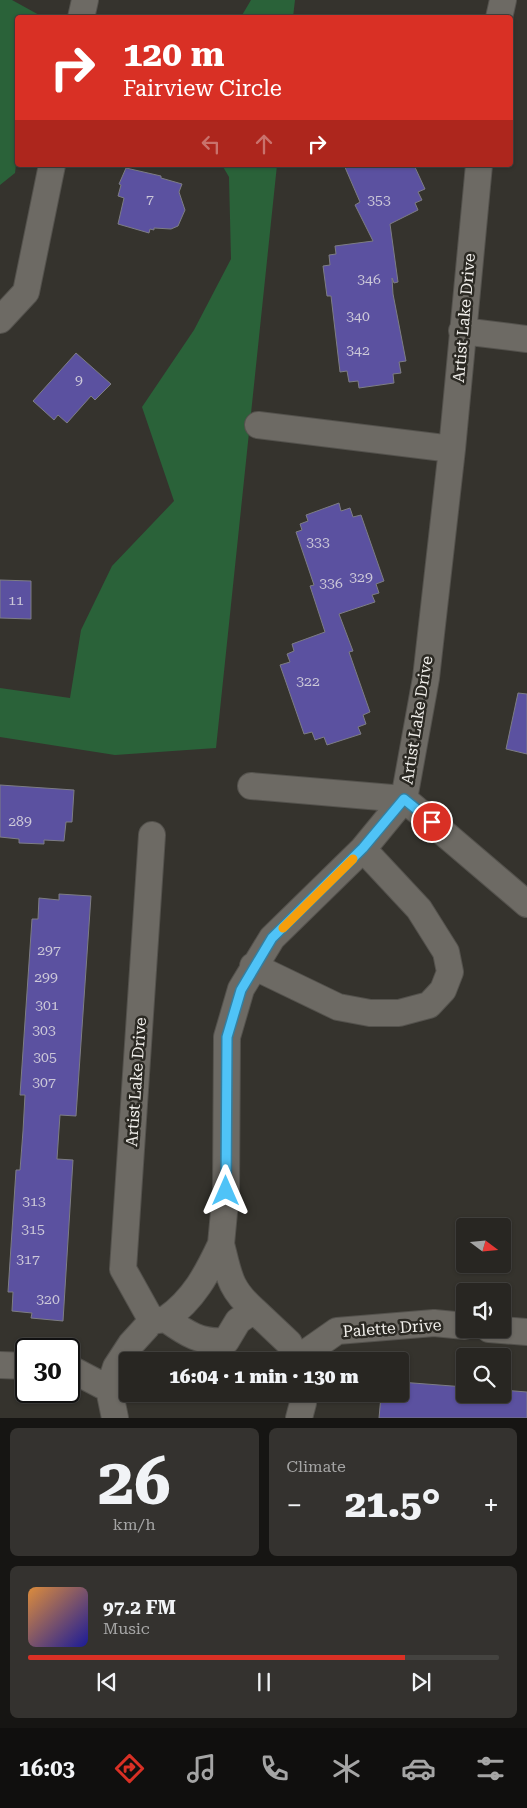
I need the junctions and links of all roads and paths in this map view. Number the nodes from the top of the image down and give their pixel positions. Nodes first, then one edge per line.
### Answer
1 (85, 0) edge
2 (503, 0) edge
3 (82, 15) edge
4 (500, 15) edge
5 (52, 167) edge
6 (479, 167) edge
7 (0, 320) edge
8 (462, 331) junction
9 (527, 339) edge
10 (258, 425) dead end
11 (452, 449) junction
12 (251, 786) dead end
13 (404, 799) junction
14 (152, 835) dead end
15 (363, 848) junction
16 (527, 904) edge
17 (253, 966) junction
18 (221, 1244) junction
19 (254, 1310) junction
20 (159, 1320) junction
21 (456, 1325) edge
22 (511, 1331) edge
23 (527, 1332) edge
24 (293, 1352) edge
25 (308, 1352) edge
26 (0, 1365) edge
27 (15, 1366) edge
28 (80, 1374) edge
29 (109, 1389) junction
30 (303, 1402) edge
31 (115, 1418) edge
32 (299, 1418) edge

1 - 3 street
2 - 4 street
5 - 7 street
6 - 8 street, Artist Lake Drive
8 - 9 street
8 - 11 street, Artist Lake Drive
10 - 11 street
11 - 13 street, Artist Lake Drive
12 - 13 street
13 - 15 street, Artist Lake Drive
13 - 16 street
14 - 20 street, Artist Lake Drive
15 - 17 street, Artist Lake Drive
15 - 17 street
17 - 18 street, Artist Lake Drive
18 - 19 street, Artist Lake Drive
18 - 20 street, Artist Lake Drive
19 - 20 street, Artist Lake Drive
19 - 24 street, Artist Lake Drive
20 - 29 street, Artist Lake Drive
21 - 25 street, Palette Drive
22 - 23 street
26 - 27 street
28 - 29 street
29 - 31 street
30 - 32 street

